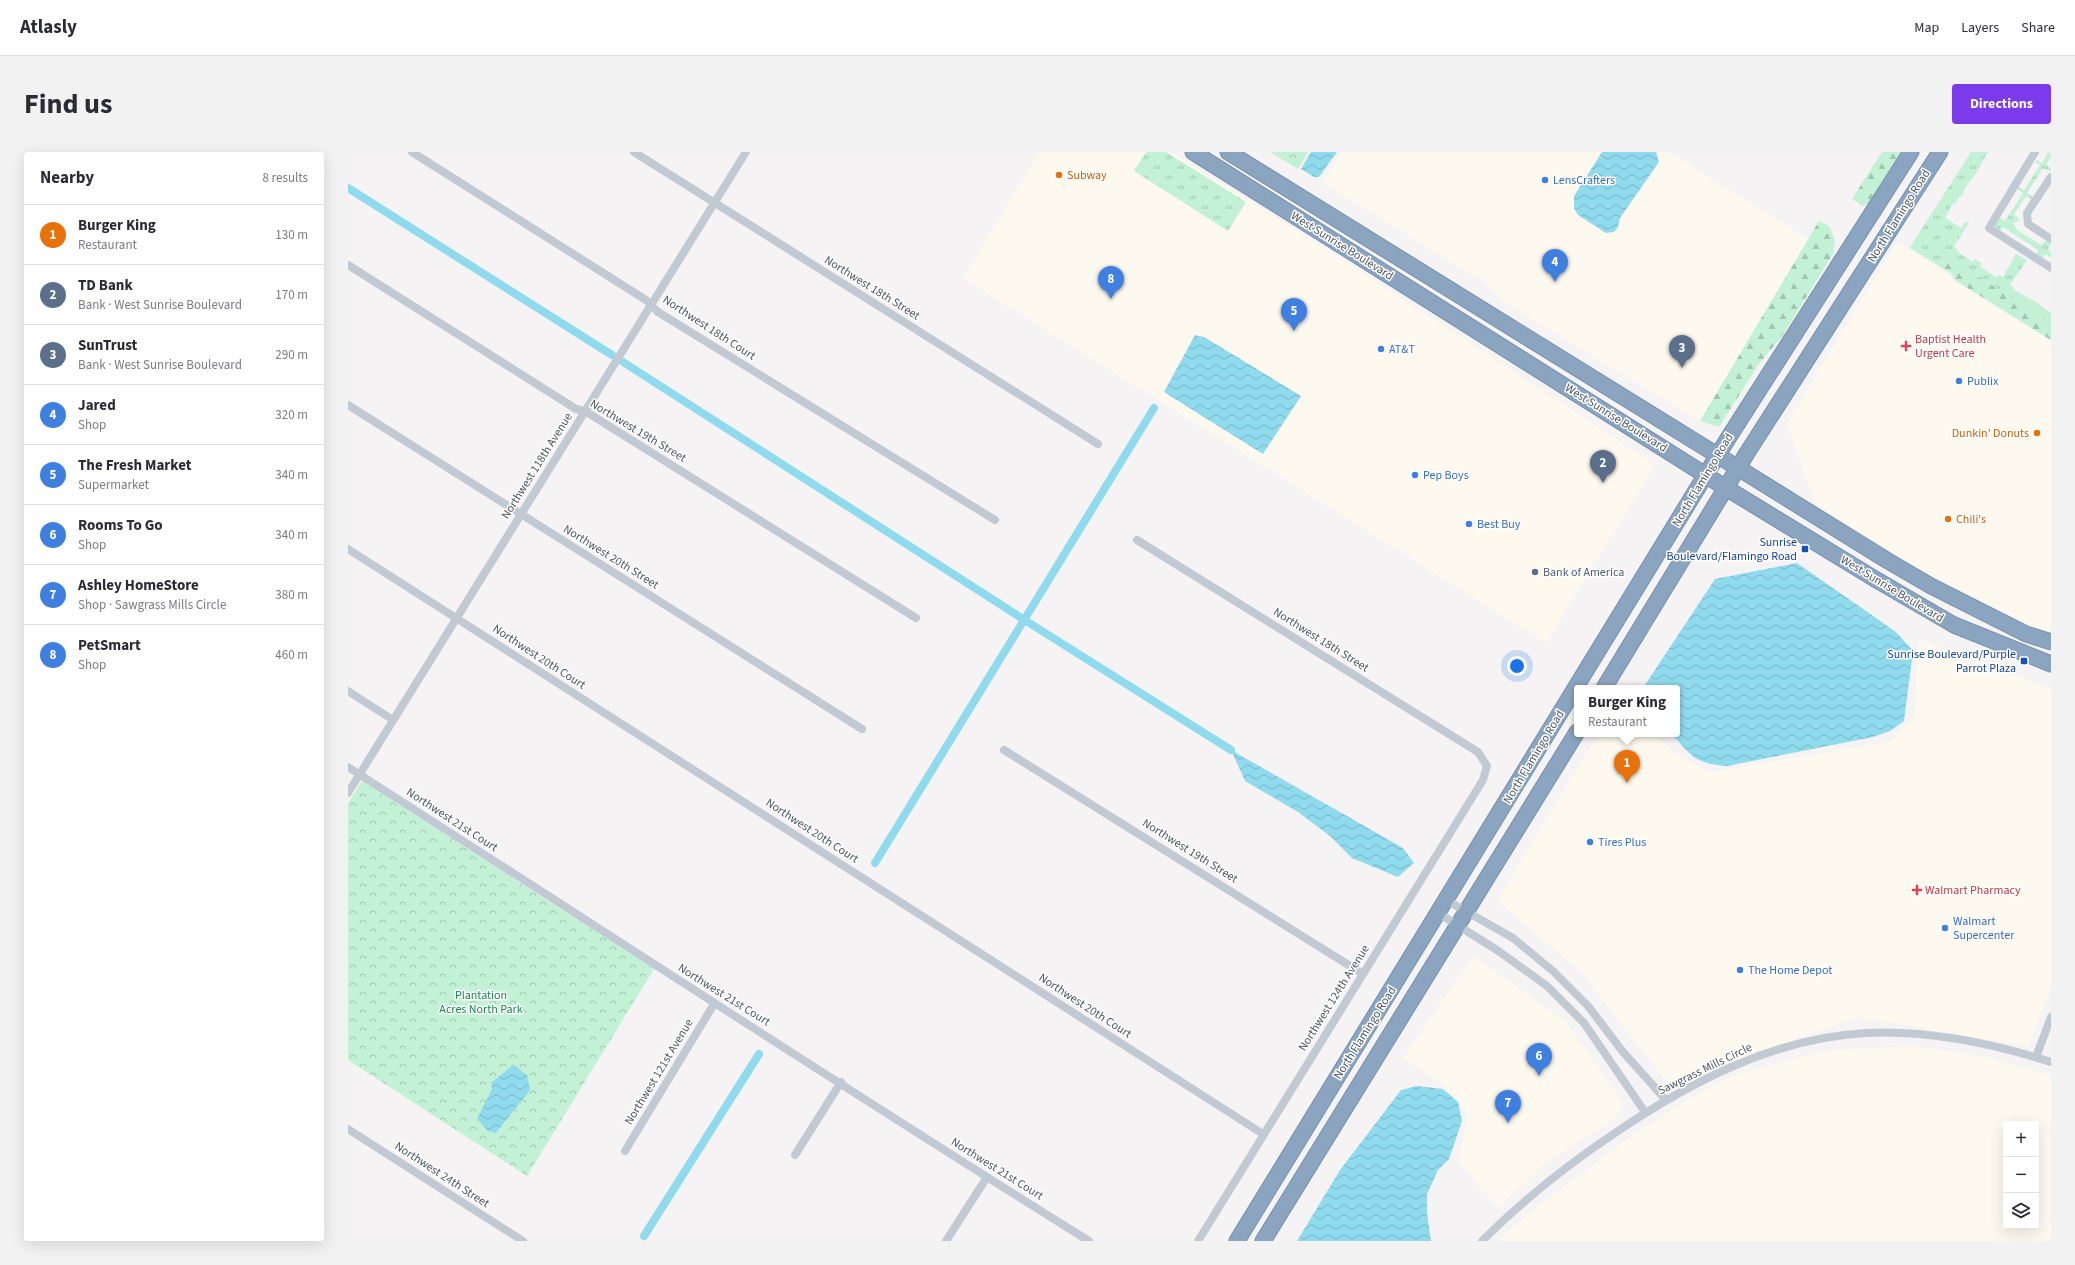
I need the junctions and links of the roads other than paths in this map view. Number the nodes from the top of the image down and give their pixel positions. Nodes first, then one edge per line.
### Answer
1 (412, 152) edge
2 (634, 152) edge
3 (746, 152) edge
4 (1193, 152) edge
5 (1228, 152) edge
6 (1911, 152) edge
7 (1940, 152) edge
8 (2036, 152) edge
9 (2051, 176) edge
10 (715, 203) junction
11 (2051, 239) edge
12 (348, 265) edge
13 (2051, 268) edge
14 (651, 305) junction
15 (348, 404) edge
16 (585, 411) junction
17 (1098, 444) dead end
18 (1718, 456) junction
19 (1738, 468) junction
20 (1706, 475) junction
21 (1726, 488) junction
22 (520, 514) junction
23 (995, 520) dead end
24 (1137, 540) dead end
25 (348, 549) edge
26 (457, 618) junction
27 (916, 618) dead end
28 (2051, 642) edge
29 (2051, 664) edge
30 (1578, 685) edge
31 (1606, 685) edge
32 (348, 691) edge
33 (1574, 691) edge
34 (393, 720) junction
35 (862, 729) dead end
36 (1574, 737) edge
37 (1004, 750) dead end
38 (1487, 766) joint
39 (348, 767) edge
40 (359, 774) junction
41 (348, 793) edge
42 (1446, 900) junction
43 (1467, 911) junction
44 (1438, 913) junction
45 (1458, 925) junction
46 (1363, 974) junction
47 (714, 1004) junction
48 (2051, 1017) edge
49 (2036, 1057) junction
50 (2051, 1062) edge
51 (841, 1082) junction
52 (1666, 1100) junction
53 (1645, 1112) junction
54 (348, 1129) edge
55 (1263, 1134) junction
56 (625, 1151) dead end
57 (795, 1154) dead end
58 (987, 1177) junction
59 (522, 1241) edge
60 (946, 1241) edge
61 (1089, 1241) edge
62 (1198, 1241) edge
63 (1237, 1241) edge
64 (1263, 1241) edge
65 (1482, 1241) edge

1 - 14 street, Northwest 18th Court
2 - 10 street, Northwest 18th Street
3 - 10 street, Northwest 118th Avenue
4 - 20 highway, West Sunrise Boulevard
5 - 18 highway, West Sunrise Boulevard
6 - 18 highway, North Flamingo Road
7 - 19 highway, North Flamingo Road
8 - 13 street
9 - 11 street
10 - 14 street, Northwest 118th Avenue
10 - 17 street, Northwest 18th Street
12 - 16 street, Northwest 19th Street
14 - 16 street, Northwest 118th Avenue
14 - 23 street, Northwest 18th Court
15 - 22 street, Northwest 20th Street
16 - 22 street, Northwest 118th Avenue
16 - 27 street, Northwest 19th Street
18 - 19 highway, West Sunrise Boulevard
18 - 20 highway, North Flamingo Road
19 - 21 highway, North Flamingo Road
19 - 28 highway, West Sunrise Boulevard
20 - 21 highway, West Sunrise Boulevard
20 - 30 highway, North Flamingo Road
21 - 29 highway, West Sunrise Boulevard
21 - 31 highway, North Flamingo Road
22 - 26 street, Northwest 118th Avenue
22 - 35 street, Northwest 20th Street
24 - 38 street, Northwest 18th Street
25 - 26 street, Northwest 20th Court
26 - 34 street, Northwest 118th Avenue
26 - 55 street, Northwest 20th Court
32 - 34 street
33 - 42 highway, North Flamingo Road
34 - 40 street, Northwest 118th Avenue
36 - 43 highway, North Flamingo Road
37 - 46 street, Northwest 19th Street
38 - 46 street, Northwest 124th Avenue
39 - 40 street, Northwest 21st Court
40 - 41 street, Northwest 118th Avenue
40 - 47 street, Northwest 21st Court
42 - 43 street
42 - 44 highway, North Flamingo Road
43 - 45 highway, North Flamingo Road
43 - 52 street
44 - 45 street
44 - 63 highway, North Flamingo Road
45 - 53 street
45 - 64 highway, North Flamingo Road
46 - 55 street, Northwest 124th Avenue
47 - 51 street, Northwest 21st Court
47 - 56 street, Northwest 121st Avenue
48 - 49 street
49 - 50 street, Sawgrass Mills Circle
49 - 52 street, Sawgrass Mills Circle
51 - 57 street
51 - 58 street, Northwest 21st Court
52 - 53 street, Sawgrass Mills Circle
53 - 65 street, Sawgrass Mills Circle
54 - 59 street, Northwest 24th Street
55 - 62 street, Northwest 124th Avenue
58 - 60 street
58 - 61 street, Northwest 21st Court

